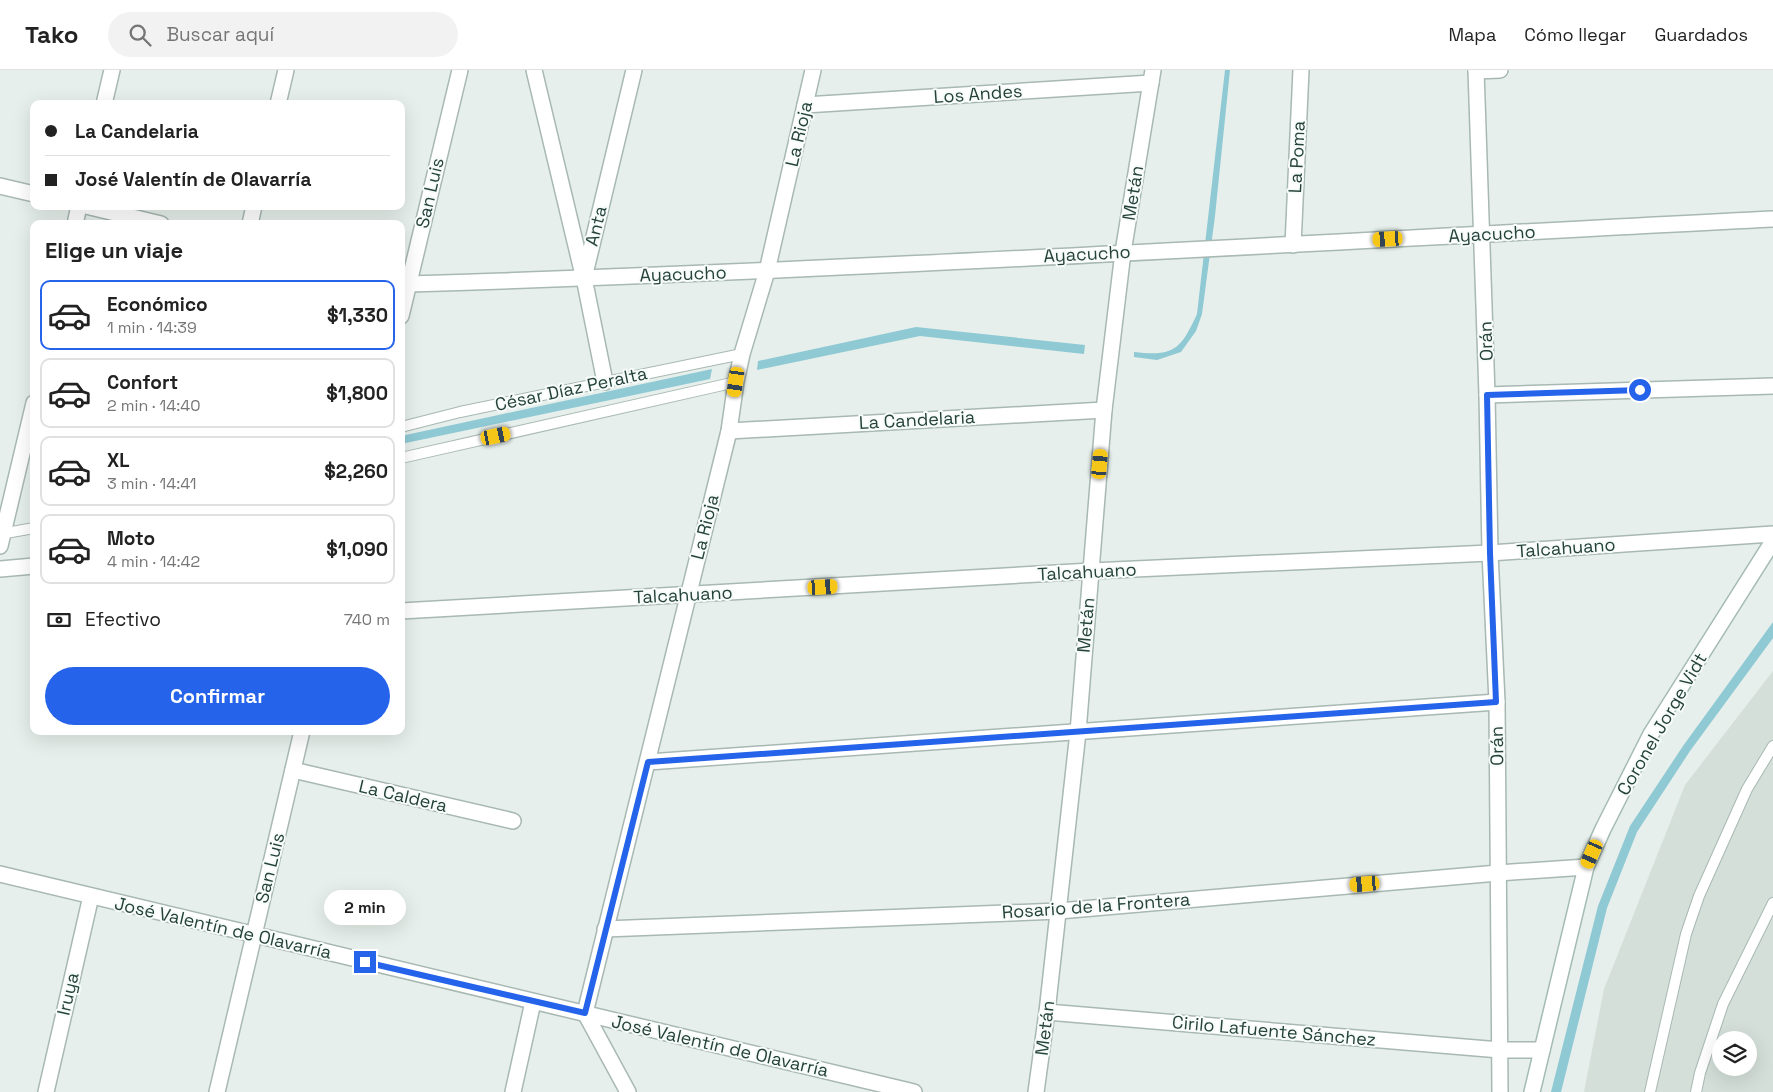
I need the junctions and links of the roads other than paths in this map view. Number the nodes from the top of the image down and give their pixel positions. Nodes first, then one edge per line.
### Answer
1 (112, 70) edge
2 (286, 70) edge
3 (460, 70) edge
4 (534, 70) edge
5 (634, 70) edge
6 (814, 70) edge
7 (1301, 70) edge
8 (1500, 70) edge
9 (1476, 71) edge
10 (1152, 76) edge
11 (105, 100) edge
12 (279, 100) edge
13 (805, 105) junction
14 (0, 186) edge
15 (30, 193) edge
16 (103, 210) edge
17 (1773, 219) edge
18 (144, 220) edge
19 (1482, 234) junction
20 (1293, 245) junction
21 (1123, 252) junction
22 (767, 271) junction
23 (584, 278) junction
24 (405, 283) edge
25 (742, 354) junction
26 (605, 382) junction
27 (736, 382) junction
28 (1773, 386) edge
29 (1487, 395) junction
30 (1104, 410) junction
31 (30, 419) edge
32 (405, 426) edge
33 (729, 431) junction
34 (405, 457) edge
35 (30, 529) edge
36 (1773, 534) edge
37 (1, 537) edge
38 (1773, 541) edge
39 (1490, 553) junction
40 (30, 566) edge
41 (0, 569) edge
42 (1091, 571) junction
43 (689, 594) junction
44 (405, 611) edge
45 (1496, 702) junction
46 (1078, 732) junction
47 (301, 735) edge
48 (1773, 746) edge
49 (648, 762) junction
50 (293, 770) junction
51 (513, 821) dead end
52 (1586, 867) junction
53 (1498, 872) junction
54 (0, 874) edge
55 (91, 896) junction
56 (1773, 903) edge
57 (1059, 911) junction
58 (605, 929) junction
59 (254, 936) junction
60 (533, 1002) junction
61 (1047, 1012) junction
62 (585, 1013) junction
63 (1500, 1050) junction
64 (1542, 1050) junction
65 (46, 1092) edge
66 (217, 1092) edge
67 (513, 1092) edge
68 (628, 1092) edge
69 (912, 1092) edge
70 (1036, 1092) edge
71 (1500, 1092) edge
72 (1532, 1092) edge
73 (1650, 1092) edge
74 (1696, 1092) edge

1 - 11 street
2 - 12 street
3 - 24 street, San Luis
4 - 23 street
5 - 23 street, Anta
6 - 13 street, La Rioja
7 - 20 street, La Poma
8 - 9 street
9 - 19 street, Orán
10 - 13 street, Los Andes
10 - 21 street, Metán
13 - 22 street, La Rioja
14 - 15 street
16 - 18 street
17 - 19 street, Ayacucho
19 - 20 street, Ayacucho
19 - 29 street, Orán
20 - 21 street, Ayacucho
21 - 22 street, Ayacucho
21 - 30 street, Metán
22 - 23 street, Ayacucho
22 - 25 street, La Rioja
23 - 24 street, Ayacucho
23 - 26 street, Anta
25 - 26 lane, César Díaz Peralta
25 - 27 street, La Rioja
26 - 32 lane, César Díaz Peralta
27 - 33 street, La Rioja
27 - 34 lane
28 - 29 street
29 - 39 street, Orán
30 - 33 street, La Candelaria
30 - 42 street, Metán
31 - 37 street
33 - 43 street, La Rioja
35 - 37 lane
36 - 39 street, Talcahuano
38 - 52 street, Coronel Jorge Vidt
39 - 42 street, Talcahuano
39 - 45 street, Orán
40 - 41 street
42 - 43 street, Talcahuano
42 - 46 street, Metán
43 - 44 street, Talcahuano
43 - 49 street, La Rioja
45 - 46 street
45 - 53 street, Orán
46 - 49 street
46 - 57 street, Metán
47 - 50 street, San Luis
48 - 73 lane
49 - 58 street, La Rioja
50 - 51 street, La Caldera
50 - 59 street, San Luis
52 - 53 street, Rosario de la Frontera
52 - 64 street, Coronel Jorge Vidt
53 - 57 street, Rosario de la Frontera
53 - 63 street, Orán
54 - 55 street, José Valentín de Olavarría
55 - 59 street, José Valentín de Olavarría
55 - 65 street, Iruya
56 - 74 lane
57 - 58 street, Rosario de la Frontera
57 - 61 street, Metán
58 - 62 street, La Rioja
59 - 60 street, José Valentín de Olavarría
59 - 66 street, San Luis
60 - 62 street, José Valentín de Olavarría
60 - 67 street
61 - 63 street, Cirilo Lafuente Sánchez
61 - 70 street, Metán
62 - 68 street
62 - 69 street, José Valentín de Olavarría
63 - 64 street, Cirilo Lafuente Sánchez
63 - 71 street, Orán
64 - 72 street, Coronel Jorge Vidt

